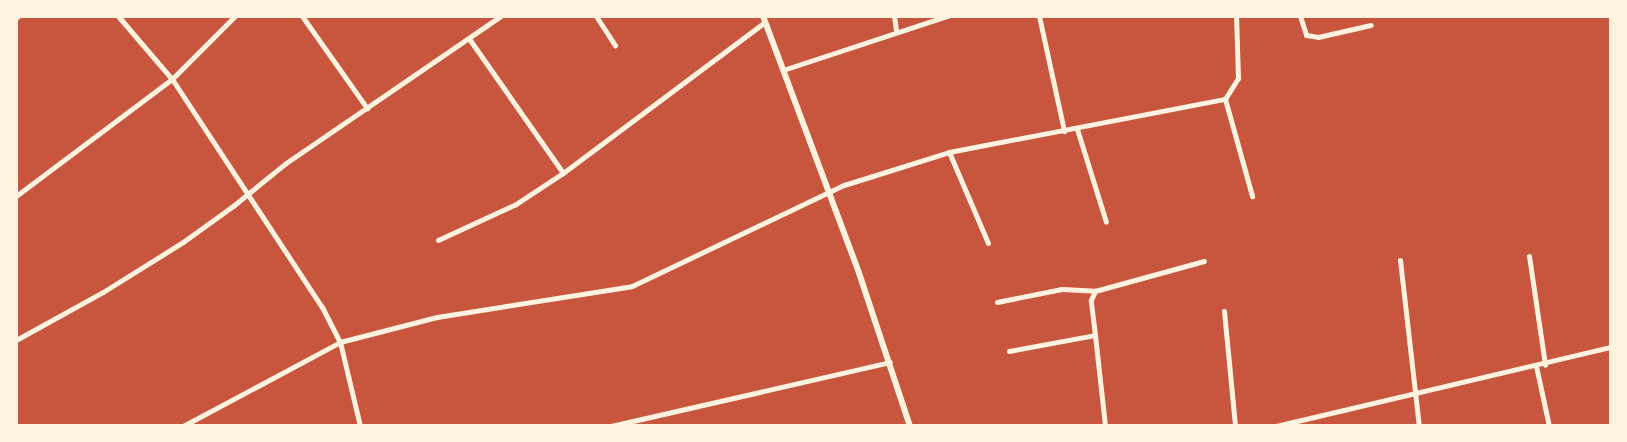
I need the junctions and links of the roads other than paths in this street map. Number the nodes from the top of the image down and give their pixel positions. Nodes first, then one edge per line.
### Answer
1 (118, 16) edge
2 (235, 16) edge
3 (302, 16) edge
4 (501, 16) edge
5 (596, 16) edge
6 (894, 16) edge
7 (947, 16) edge
8 (1039, 16) edge
9 (1236, 16) edge
10 (1300, 16) edge
11 (764, 19) edge
12 (1371, 25) dead end
13 (896, 31) junction
14 (470, 40) junction
15 (615, 45) dead end
16 (783, 70) junction
17 (172, 79) junction
18 (1225, 99) junction
19 (367, 108) junction
20 (1077, 129) junction
21 (1064, 131) junction
22 (949, 152) junction
23 (563, 173) junction
24 (828, 192) junction
25 (246, 194) junction
26 (16, 196) edge
27 (1252, 196) dead end
28 (1106, 222) dead end
29 (438, 240) dead end
30 (988, 243) dead end
31 (1529, 256) dead end
32 (1400, 260) dead end
33 (1204, 261) dead end
34 (1095, 291) junction
35 (997, 302) dead end
36 (1224, 311) dead end
37 (1095, 335) junction
38 (16, 340) edge
39 (340, 342) junction
40 (1611, 347) edge
41 (1009, 351) dead end
42 (890, 362) junction
43 (1544, 364) junction
44 (1536, 366) junction
45 (1417, 394) junction
46 (183, 426) edge
47 (360, 426) edge
48 (611, 426) edge
49 (910, 426) edge
50 (1105, 426) edge
51 (1235, 426) edge
52 (1276, 426) edge
53 (1419, 426) edge
54 (1549, 426) edge

1 - 17 street
2 - 17 street
3 - 19 street
4 - 14 street
5 - 15 street
6 - 13 street
7 - 13 street
8 - 21 street
9 - 18 street
10 - 12 street
11 - 16 street
11 - 23 street
13 - 16 street
14 - 19 street
14 - 23 street
16 - 24 street
17 - 25 street
17 - 26 street
18 - 20 street
18 - 27 street
19 - 25 street
20 - 21 street
20 - 28 street
21 - 22 street
22 - 24 street
22 - 30 street
23 - 29 street
24 - 39 street
24 - 42 street
25 - 38 street
25 - 39 street
31 - 43 street
32 - 45 street
33 - 34 street
34 - 35 street
34 - 37 street
36 - 51 street
37 - 41 street
37 - 50 street
39 - 46 street
39 - 47 street
40 - 43 street
42 - 48 street
42 - 49 street
43 - 44 street
44 - 45 street
44 - 54 street
45 - 52 street
45 - 53 street

